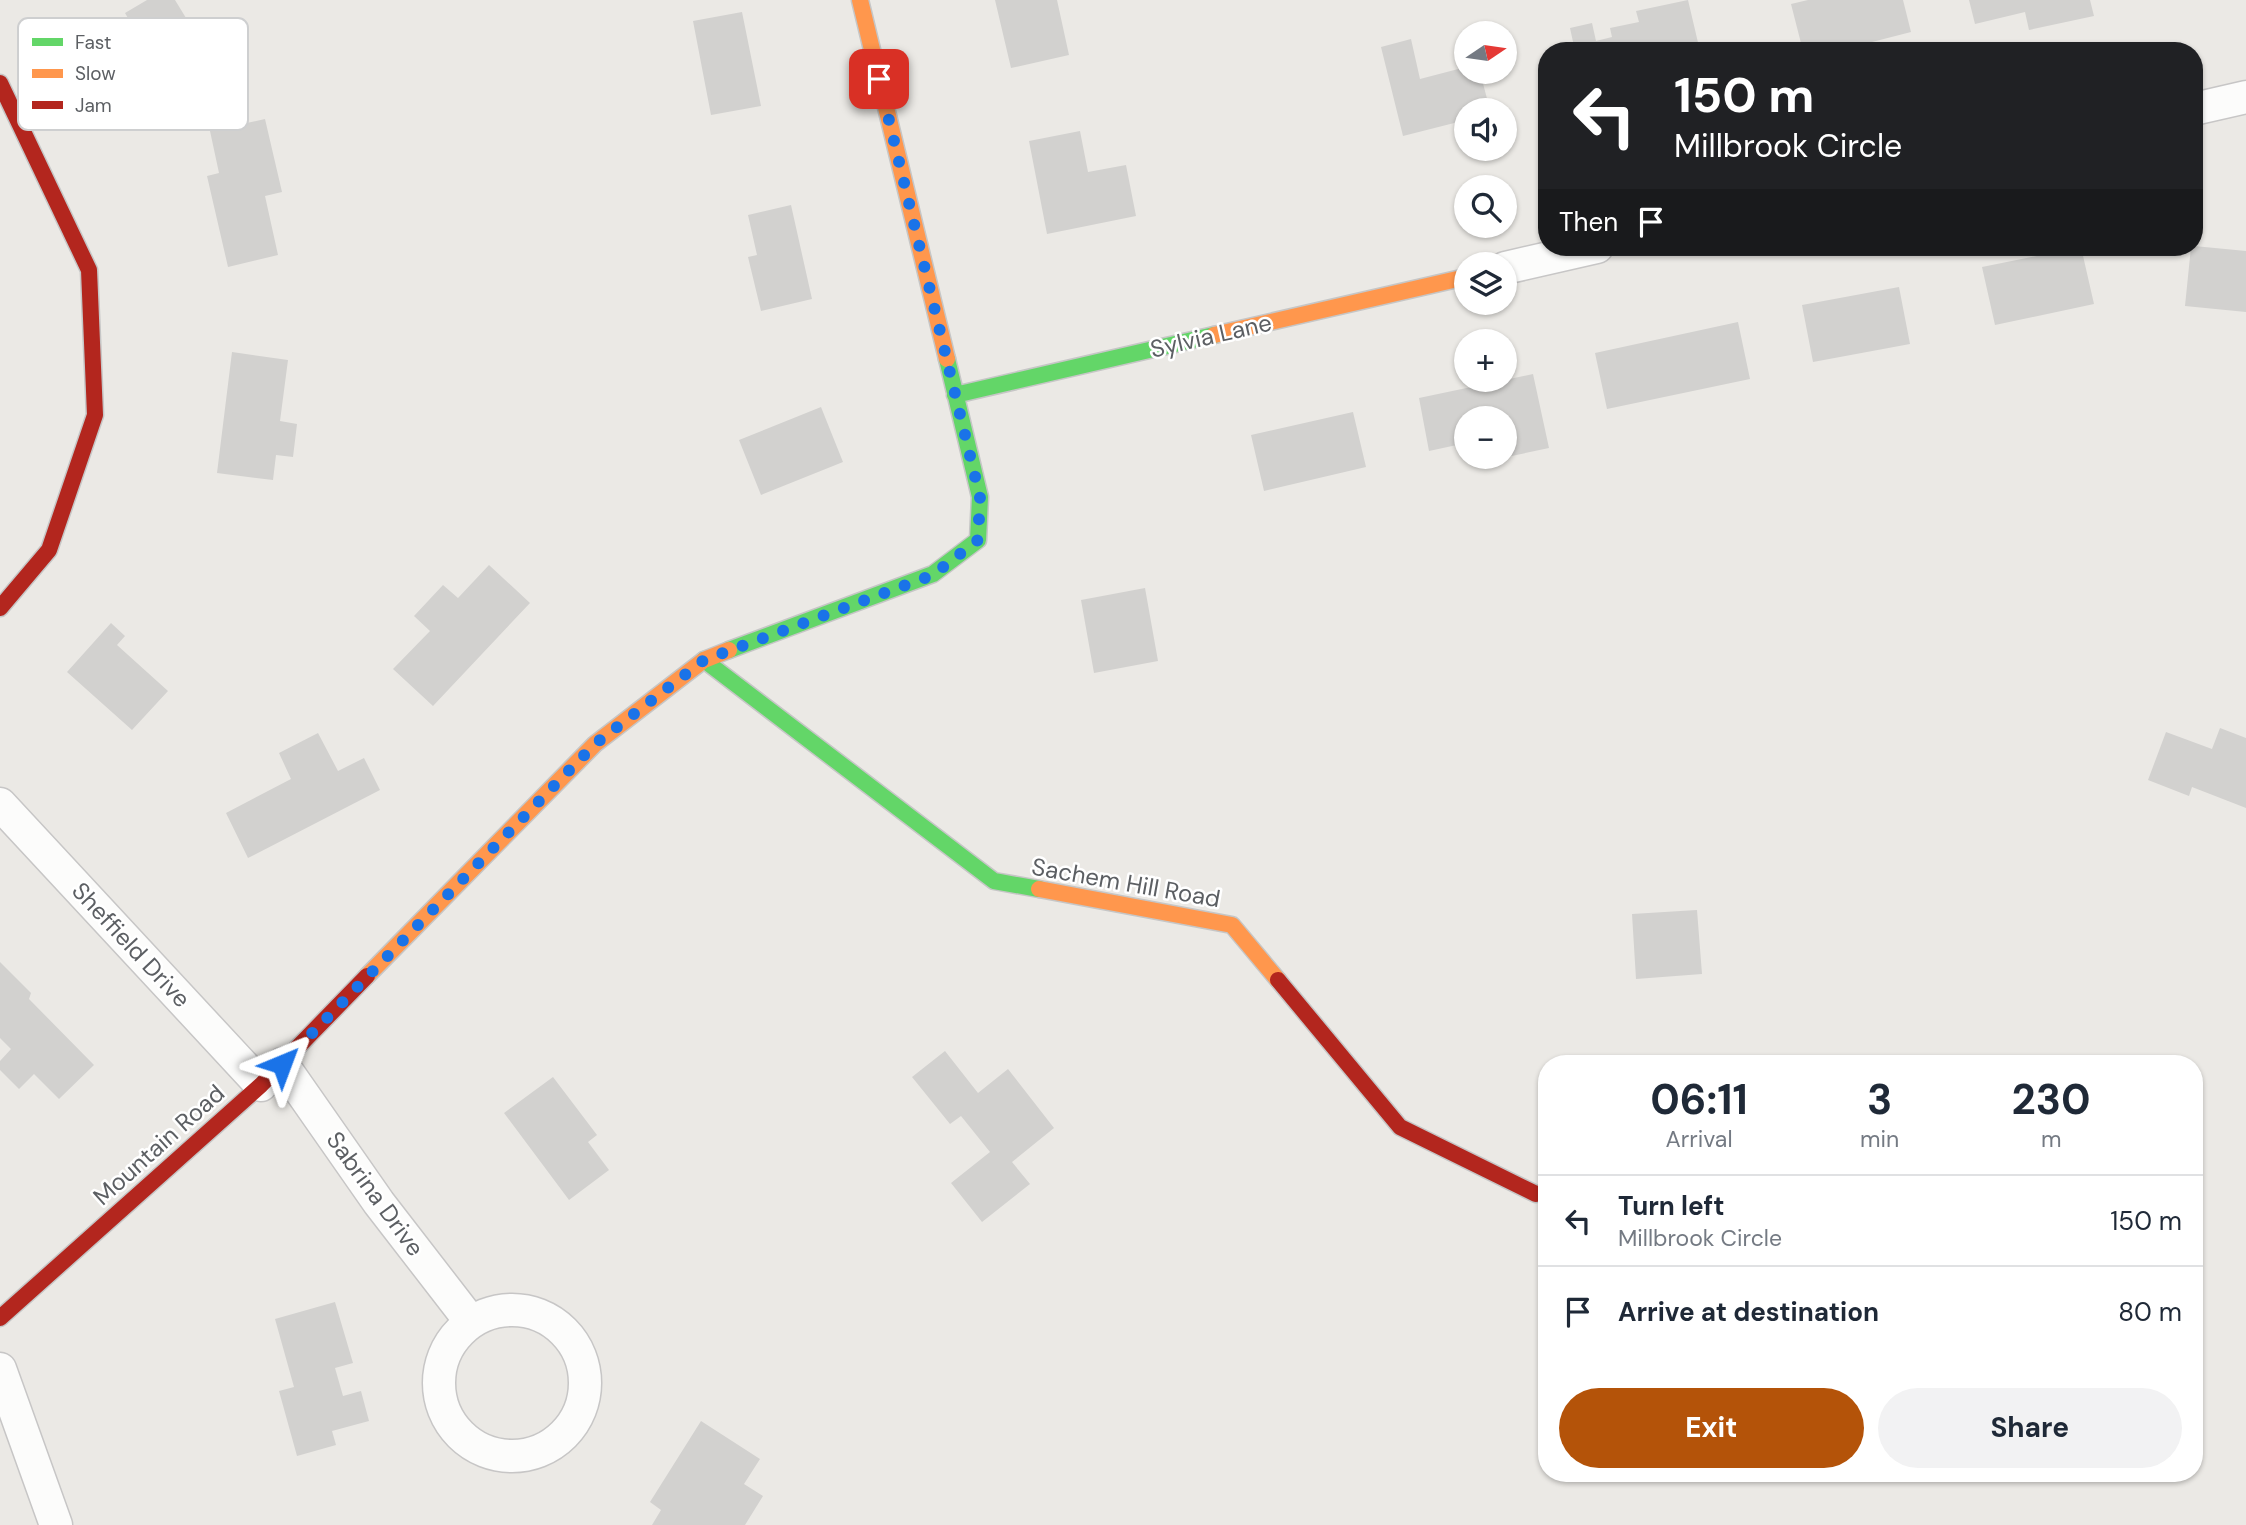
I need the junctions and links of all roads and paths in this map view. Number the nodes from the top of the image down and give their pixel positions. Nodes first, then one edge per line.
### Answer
1 (860, 0) edge
2 (0, 83) edge
3 (2246, 97) edge
4 (2203, 106) edge
5 (18, 121) edge
6 (22, 130) edge
7 (1558, 256) edge
8 (1517, 265) edge
9 (1454, 280) edge
10 (955, 395) junction
11 (0, 608) edge
12 (704, 660) junction
13 (0, 804) edge
14 (272, 1075) junction
15 (1538, 1194) edge
16 (0, 1318) edge
17 (471, 1322) junction
18 (0, 1368) edge
19 (56, 1525) edge

1 - 10 street
2 - 5 street
3 - 4 street
6 - 11 street
7 - 8 street
9 - 10 street, Sylvia Lane
10 - 12 street, Mountain Road
12 - 14 street, Mountain Road
12 - 15 street, Sachem Hill Road
13 - 14 street, Sheffield Drive
14 - 16 street, Mountain Road
14 - 17 street, Sabrina Drive
17 - 17 street
18 - 19 street

